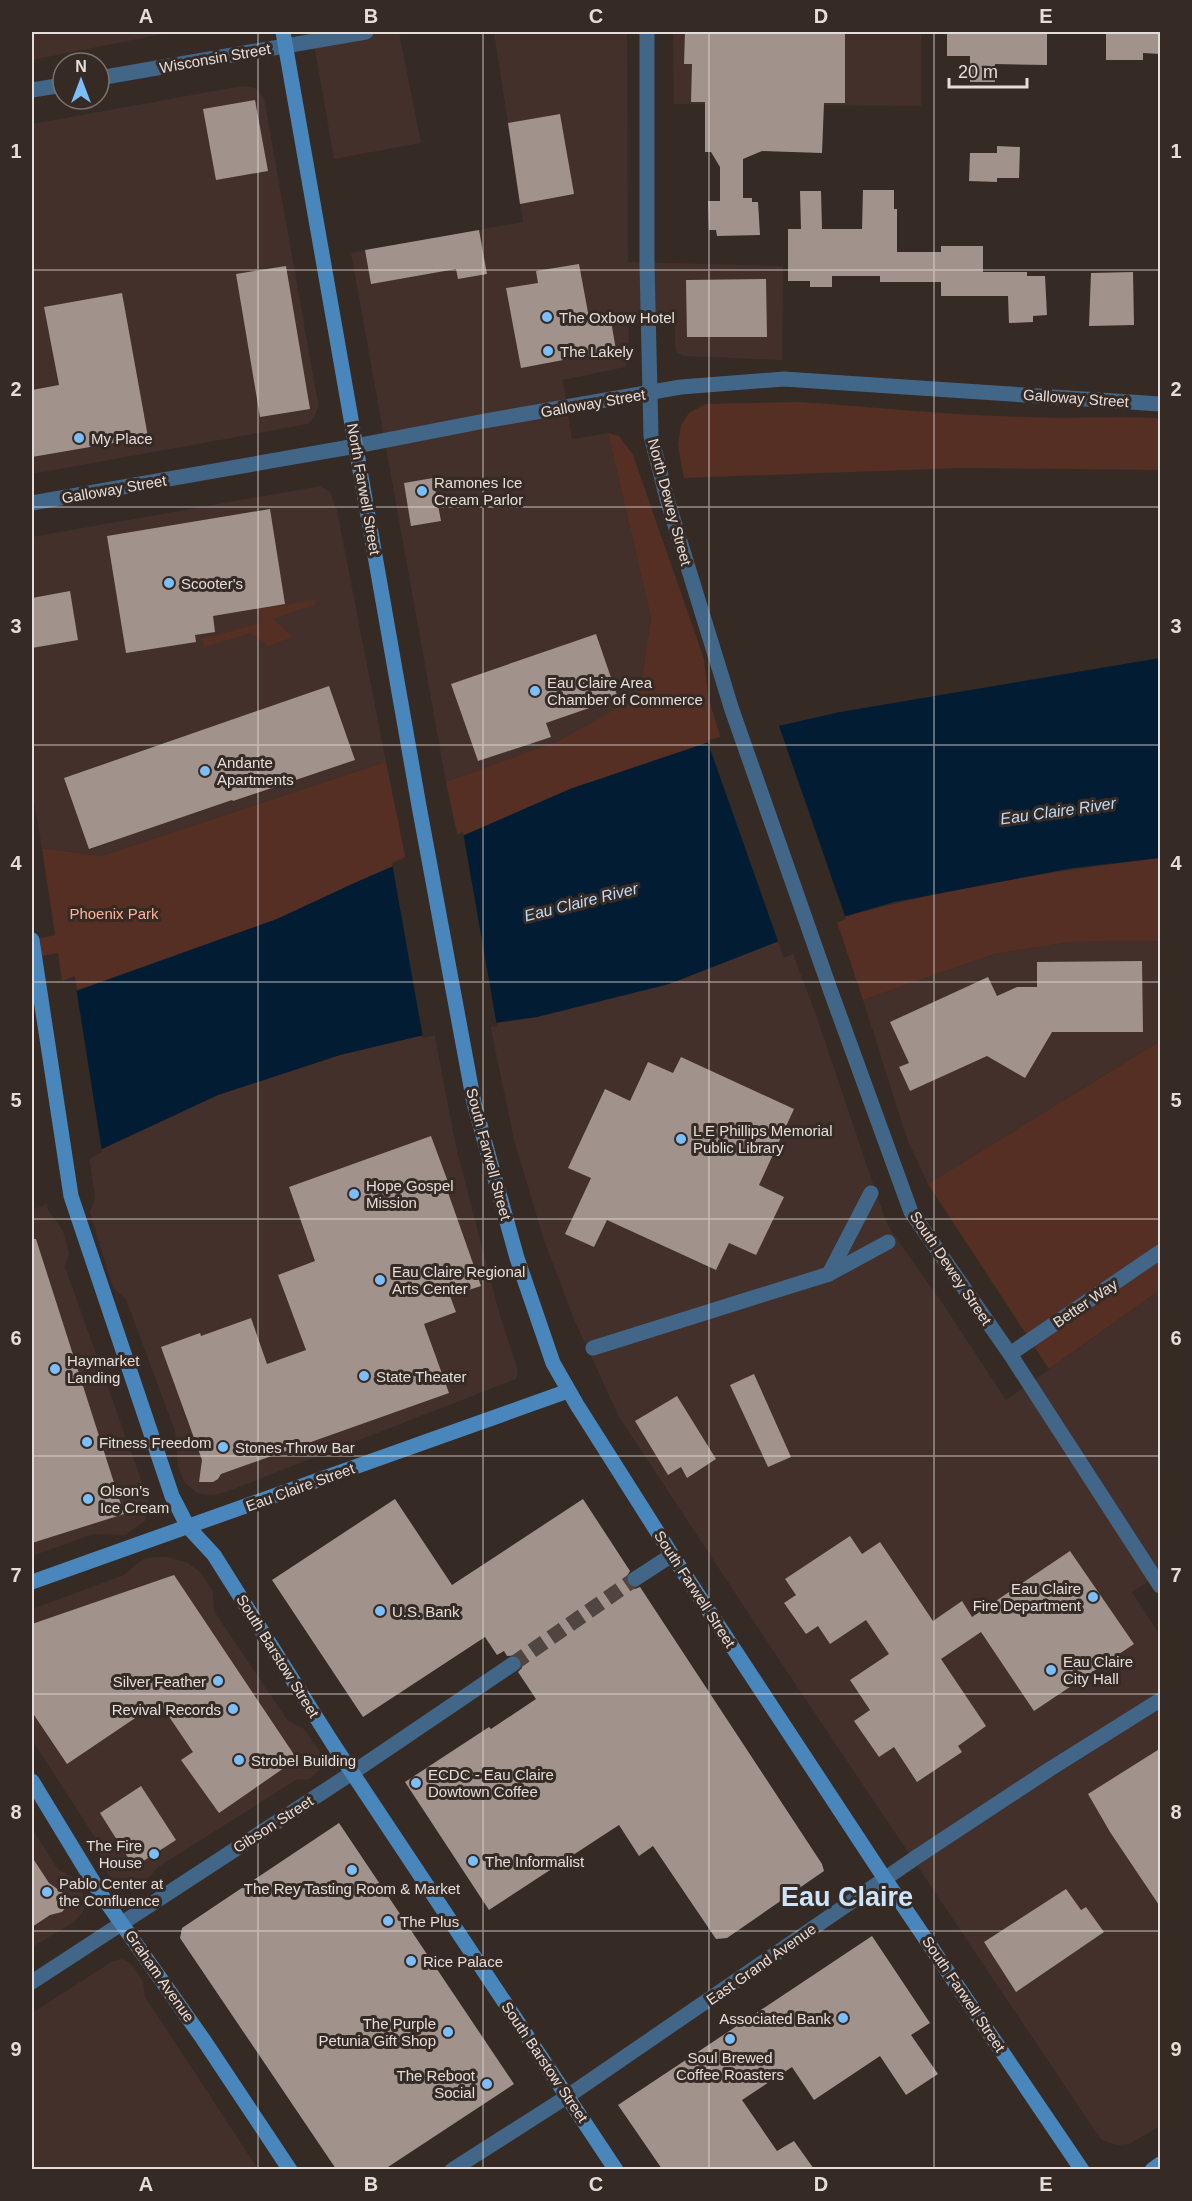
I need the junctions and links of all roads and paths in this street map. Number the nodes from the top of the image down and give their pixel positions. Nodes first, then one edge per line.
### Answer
1 (366, 32) edge
2 (647, 32) edge
3 (284, 39) edge
4 (111, 75) edge
5 (51, 87) edge
6 (32, 90) edge
7 (649, 393) junction
8 (1161, 404) edge
9 (356, 446) junction
10 (32, 503) edge
11 (781, 849) joint
12 (32, 940) edge
13 (445, 947) joint
14 (871, 1193) dead end
15 (888, 1242) dead end
16 (1161, 1251) edge
17 (829, 1274) junction
18 (593, 1348) dead end
19 (1010, 1354) junction
20 (568, 1391) junction
21 (188, 1527) junction
22 (672, 1555) junction
23 (635, 1579) tunnel mouth
24 (32, 1582) edge
25 (1161, 1586) edge
26 (513, 1664) tunnel mouth
27 (1161, 1700) edge
28 (352, 1773) junction
29 (32, 1781) edge
30 (885, 1879) junction
31 (122, 1922) junction
32 (32, 1982) edge
33 (568, 2097) junction
34 (1161, 2164) edge
35 (290, 2169) edge
36 (452, 2169) edge
37 (616, 2169) edge
38 (1082, 2169) edge
39 (1152, 2169) edge

1 - 3 street, Wisconsin Street
2 - 7 street, North Dewey Street
3 - 4 street, Wisconsin Street
3 - 9 street, North Farwell Street
5 - 6 street
7 - 8 street, Galloway Street
7 - 9 street, Galloway Street
7 - 11 street, North Dewey Street
9 - 10 street, Galloway Street
9 - 13 street, North Farwell Street
11 - 19 street, South Dewey Street
12 - 21 street, South Barstow Street
13 - 20 street, South Farwell Street
14 - 17 street
15 - 17 street
16 - 19 street, Better Way
17 - 18 street
19 - 25 street, South Dewey Street
20 - 21 street, Eau Claire Street
20 - 22 street, South Farwell Street
21 - 24 street, Eau Claire Street
21 - 28 street, South Barstow Street
22 - 23 street
22 - 30 street, South Farwell Street
26 - 28 street, Gibson Street
27 - 30 street, East Grand Avenue
28 - 31 street, Gibson Street
28 - 33 street, South Barstow Street
29 - 31 street, Graham Avenue
30 - 33 street, East Grand Avenue
30 - 38 street, South Farwell Street
31 - 32 street, Gibson Street
31 - 35 street, Graham Avenue
33 - 36 street, East Grand Avenue
33 - 37 street, South Barstow Street
34 - 39 street

